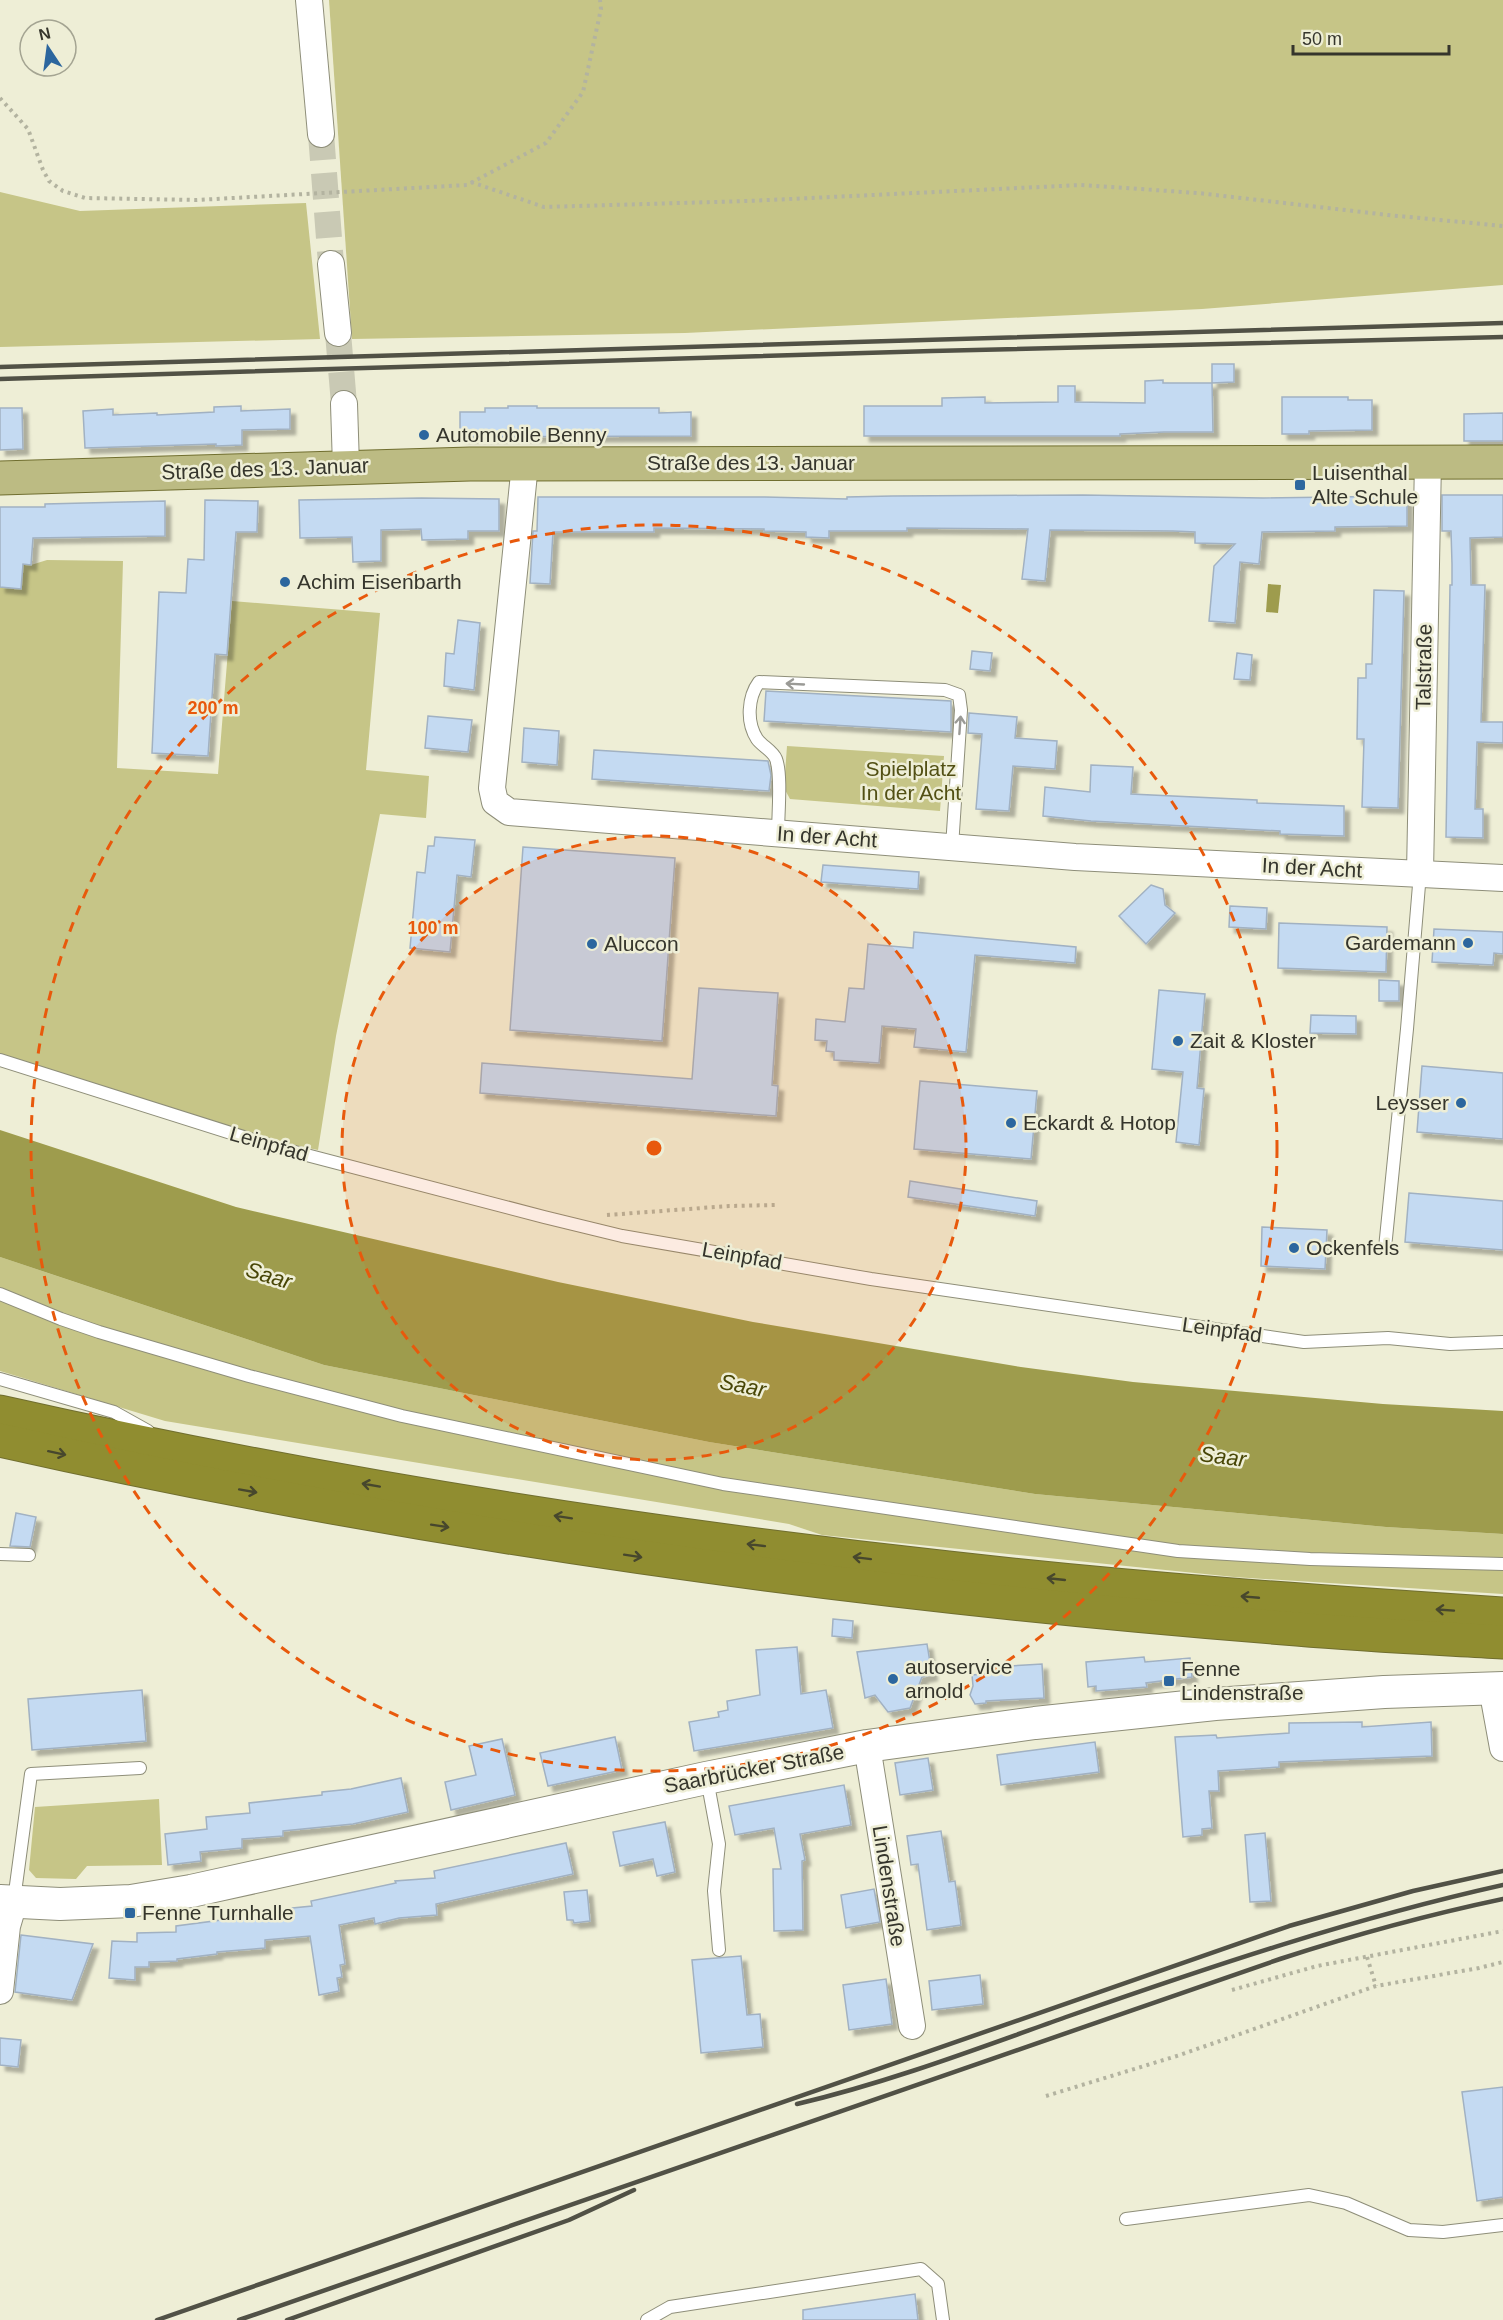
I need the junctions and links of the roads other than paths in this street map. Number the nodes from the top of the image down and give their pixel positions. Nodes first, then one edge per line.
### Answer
1 (309, 0) edge
2 (321, 134) tunnel mouth
3 (331, 264) tunnel mouth
4 (338, 333) tunnel mouth
5 (344, 404) tunnel mouth
6 (1428, 461) junction
7 (1503, 462) edge
8 (525, 464) junction
9 (346, 466) junction
10 (0, 478) edge
11 (778, 833) junction
12 (952, 847) junction
13 (1419, 873) junction
14 (1503, 878) edge
15 (0, 1060) edge
16 (1385, 1248) dead end
17 (0, 1294) edge
18 (1503, 1342) edge
19 (0, 1379) edge
20 (0, 1412) edge
21 (0, 1440) edge
22 (183, 1451) junction
23 (0, 1554) edge
24 (29, 1555) dead end
25 (1503, 1564) edge
26 (1503, 1614) edge
27 (1503, 1642) edge
28 (1498, 1688) edge
29 (867, 1746) junction
30 (1503, 1748) edge
31 (140, 1768) dead end
32 (706, 1778) junction
33 (7, 1901) edge
34 (719, 1950) dead end
35 (0, 1991) edge
36 (912, 2026) dead end
37 (1126, 2219) dead end
38 (1503, 2225) edge
39 (646, 2320) edge
40 (943, 2320) edge

1 - 2 street
3 - 4 street
5 - 9 street
6 - 7 main road, Straße des 13. Januar
6 - 8 main road, Straße des 13. Januar
6 - 13 street, Talstraße
8 - 9 main road, Straße des 13. Januar
8 - 11 street, In der Acht
9 - 10 main road, Straße des 13. Januar
11 - 12 street, In der Acht
12 -> 11 lane
12 - 13 street, In der Acht
13 - 14 street, In der Acht
13 - 16 lane
15 - 18 lane, Leinpfad
17 - 25 lane
19 - 22 lane
20 - 22 highway
21 -> 27 highway
26 -> 22 highway
23 - 24 lane
28 - 29 street, Saarbrücker Straße
28 - 30 street
29 - 32 street, Saarbrücker Straße
29 - 36 street, Lindenstraße
31 - 33 lane
32 - 33 street, Saarbrücker Straße
32 - 34 lane
33 - 35 street
37 - 38 lane
39 - 40 lane

